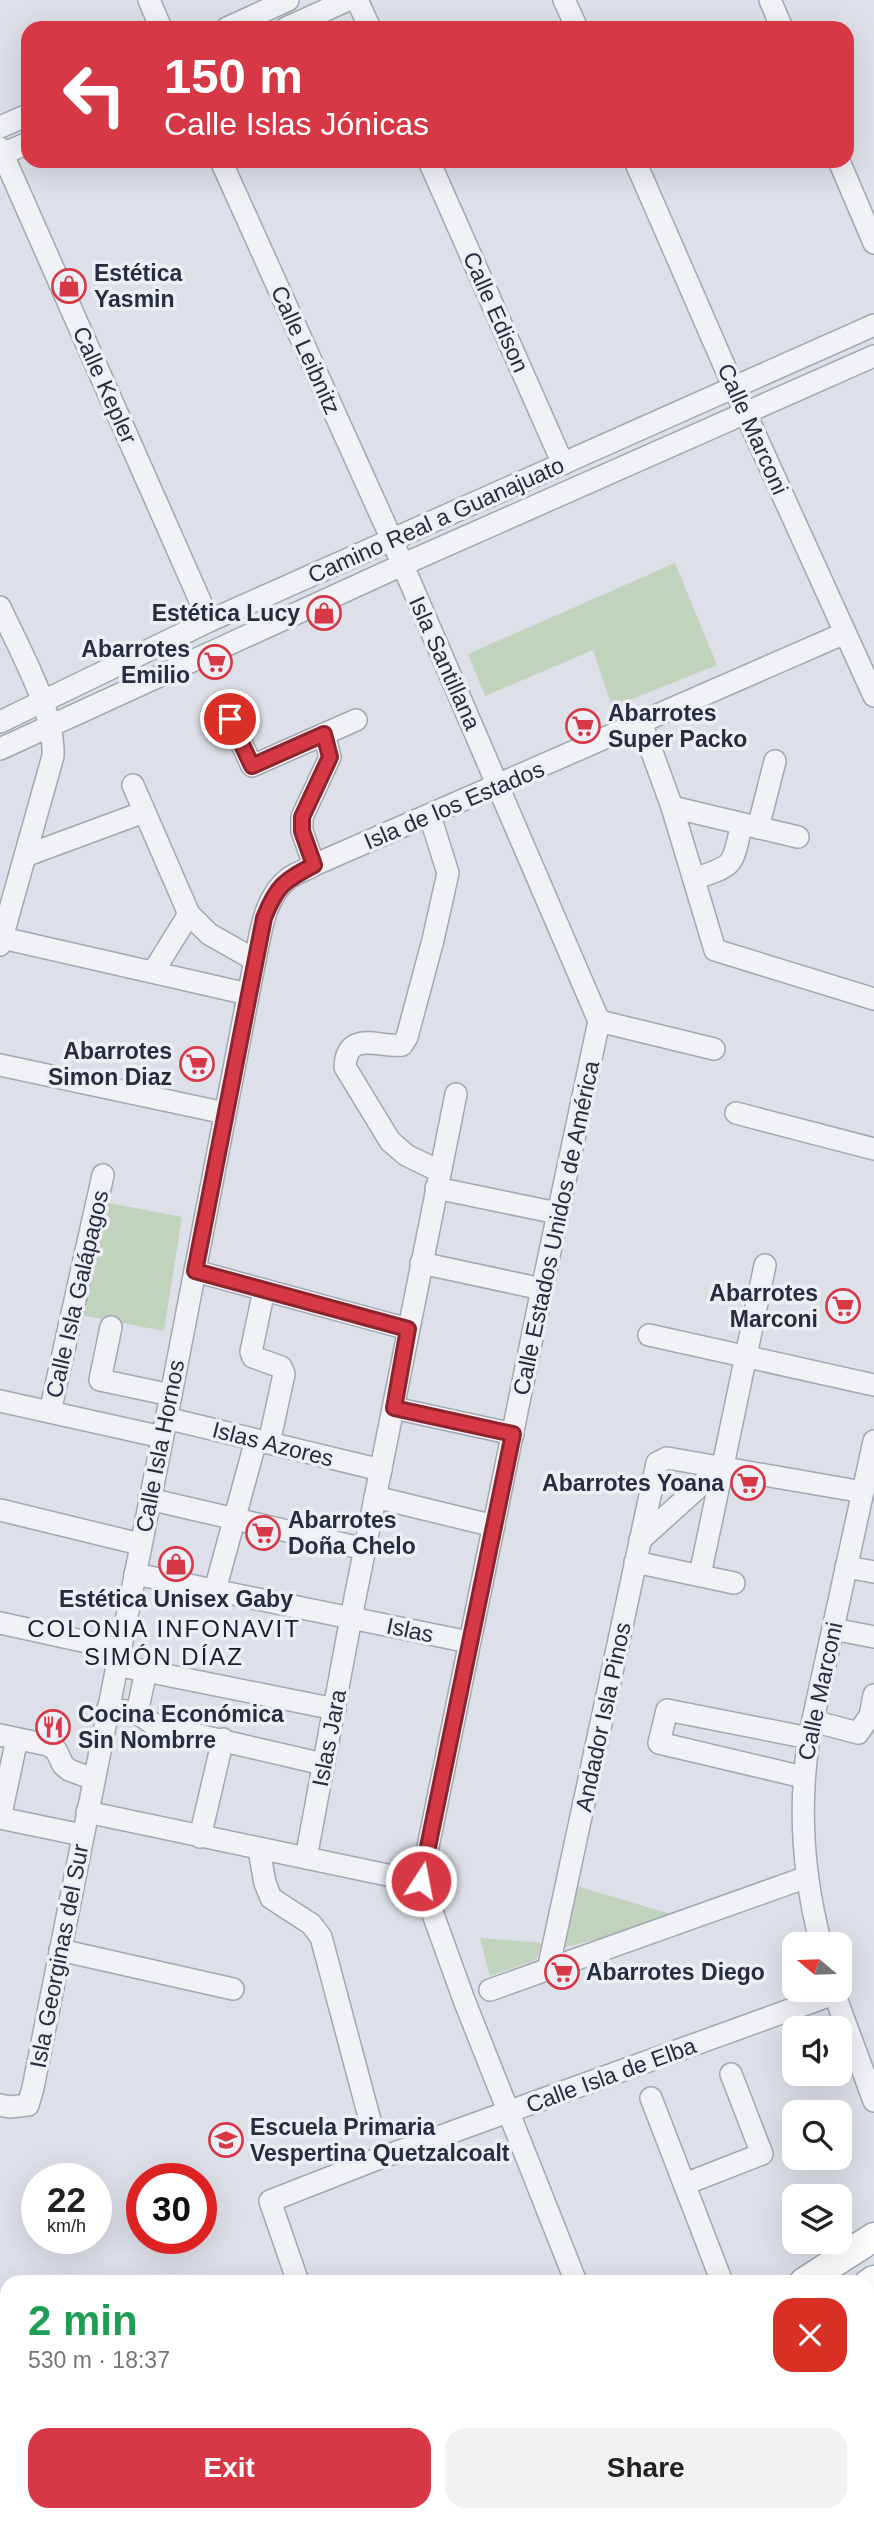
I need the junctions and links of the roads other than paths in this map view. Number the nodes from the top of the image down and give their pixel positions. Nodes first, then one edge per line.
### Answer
1 (149, 0) edge
2 (288, 0) edge
3 (348, 0) edge
4 (357, 0) edge
5 (564, 0) edge
6 (770, 0) edge
7 (158, 21) edge
8 (242, 21) edge
9 (302, 21) edge
10 (367, 21) edge
11 (574, 21) edge
12 (779, 21) edge
13 (21, 118) edge
14 (0, 127) edge
15 (21, 145) edge
16 (1, 152) edge
17 (224, 168) edge
18 (432, 168) edge
19 (638, 168) edge
20 (842, 168) edge
21 (874, 243) edge
22 (874, 325) edge
23 (874, 356) edge
24 (734, 388) junction
25 (746, 414) junction
26 (563, 464) junction
27 (392, 540) junction
28 (402, 565) junction
29 (0, 607) edge
30 (209, 621) junction
31 (845, 633) junction
32 (874, 696) edge
33 (43, 703) junction
34 (230, 719) dead end
35 (356, 720) dead end
36 (0, 722) edge
37 (641, 722) junction
38 (50, 726) junction
39 (324, 734) junction
40 (0, 749) edge
41 (775, 761) dead end
42 (133, 785) dead end
43 (499, 786) junction
44 (672, 807) junction
45 (144, 812) junction
46 (430, 816) junction
47 (750, 826) junction
48 (798, 837) dead end
49 (25, 856) junction
50 (314, 865) junction
51 (694, 879) junction
52 (188, 914) junction
53 (1, 941) edge
54 (255, 960) junction
55 (153, 972) junction
56 (248, 994) junction
57 (874, 999) edge
58 (599, 1021) junction
59 (714, 1049) dead end
60 (0, 1065) edge
61 (456, 1094) dead end
62 (225, 1113) junction
63 (736, 1113) dead end
64 (874, 1149) edge
65 (103, 1175) dead end
66 (438, 1180) junction
67 (558, 1213) junction
68 (421, 1263) junction
69 (765, 1265) dead end
70 (195, 1271) junction
71 (542, 1289) junction
72 (264, 1290) junction
73 (111, 1327) dead end
74 (408, 1329) junction
75 (649, 1335) dead end
76 (744, 1356) junction
77 (874, 1385) edge
78 (171, 1395) junction
79 (0, 1401) edge
80 (394, 1408) junction
81 (50, 1412) junction
82 (164, 1428) junction
83 (513, 1434) junction
84 (263, 1442) junction
85 (874, 1445) edge
86 (722, 1466) junction
87 (381, 1470) junction
88 (863, 1492) junction
89 (375, 1497) junction
90 (149, 1499) junction
91 (0, 1510) edge
92 (235, 1518) junction
93 (494, 1526) junction
94 (640, 1540) junction
95 (141, 1544) junction
96 (365, 1549) junction
97 (635, 1562) junction
98 (846, 1567) junction
99 (874, 1572) edge
100 (135, 1574) junction
101 (700, 1575) junction
102 (734, 1583) dead end
103 (215, 1590) junction
104 (351, 1618) junction
105 (0, 1623) edge
106 (833, 1629) junction
107 (874, 1637) edge
108 (469, 1642) junction
109 (118, 1657) junction
110 (146, 1671) junction
111 (874, 1695) edge
112 (108, 1708) junction
113 (335, 1709) junction
114 (138, 1713) junction
115 (811, 1729) junction
116 (9, 1737) edge
117 (223, 1739) junction
118 (323, 1764) junction
119 (803, 1777) junction
120 (93, 1779) junction
121 (87, 1812) junction
122 (82, 1835) junction
123 (200, 1837) junction
124 (259, 1850) junction
125 (306, 1858) junction
126 (392, 1876) dead end
127 (807, 1877) junction
128 (818, 1932) edge
129 (60, 1950) junction
130 (548, 1970) junction
131 (233, 1989) dead end
132 (490, 1990) dead end
133 (807, 2002) edge
134 (838, 2002) edge
135 (731, 2074) dead end
136 (651, 2098) dead end
137 (874, 2101) edge
138 (0, 2105) edge
139 (508, 2112) junction
140 (371, 2124) dead end
141 (685, 2184) junction
142 (874, 2237) edge
143 (296, 2275) edge
144 (573, 2275) edge
145 (719, 2275) edge
146 (815, 2275) edge

1 - 7 street
2 - 8 street
3 - 9 street
4 - 10 street
5 - 11 street
6 - 12 street
13 - 14 street
15 - 16 street
16 - 30 street, Calle Kepler
17 - 27 street, Calle Leibnitz
18 - 26 street, Calle Edison
19 - 24 street, Calle Marconi
20 - 21 street
22 - 24 street, Camino Real a Guanajuato
23 - 25 street, Camino Real a Guanajuato
24 - 25 street, Calle Marconi
24 - 26 street, Camino Real a Guanajuato
25 - 28 street, Camino Real a Guanajuato
25 - 31 street, Calle Marconi
26 - 27 street, Camino Real a Guanajuato
27 - 28 street, Isla Santillana
27 - 30 street, Camino Real a Guanajuato
28 - 38 street, Camino Real a Guanajuato
28 - 43 street, Isla Santillana
29 - 33 street
30 - 33 street, Camino Real a Guanajuato
31 - 32 street, Calle Marconi
31 - 37 street, Isla de los Estados
33 - 36 street, Camino Real a Guanajuato
33 - 38 street
34 - 39 street
35 - 39 street
37 - 43 street, Isla de los Estados
37 - 44 street
38 - 40 street, Camino Real a Guanajuato
38 - 49 street
39 - 50 street
41 - 47 street
42 - 45 street
43 - 46 street, Isla de los Estados
43 - 58 street
44 - 47 street
44 - 51 street
45 - 49 street
45 - 52 street
46 - 50 street, Isla de los Estados
46 - 66 street
47 - 48 street
47 - 51 street
49 - 53 street
50 - 54 street, Isla de los Estados
51 - 57 street
52 - 54 street
52 - 55 street
53 - 55 street
54 - 56 street, Isla de los Estados
55 - 56 street
56 - 62 street, Isla de los Estados
58 - 59 street
58 - 67 street, Calle Estados Unidos de América
60 - 62 street
61 - 66 street, Islas Jara
62 - 70 street, Calle Isla Hornos
63 - 64 street
65 - 81 street, Calle Isla Galápagos
66 - 67 street
66 - 68 street, Islas Jara
67 - 71 street, Calle Estados Unidos de América
68 - 71 street
68 - 74 street, Islas Jara
69 - 76 street
70 - 72 street
70 - 78 street, Calle Isla Hornos
71 - 83 street, Calle Estados Unidos de América
72 - 74 street
72 - 84 street
73 - 78 street
74 - 80 street, Islas Jara
75 - 76 street
76 - 77 street
76 - 86 street
78 - 82 street, Calle Isla Hornos
79 - 81 street, Islas Azores
80 - 83 street
80 - 87 street, Islas Jara
81 - 82 street, Islas Azores
82 - 84 street, Islas Azores
82 - 90 street, Calle Isla Hornos
83 - 93 street, Calle Estados Unidos de América
84 - 87 street, Islas Azores
84 - 92 street
85 - 88 street, Calle Marconi
86 - 88 street
86 - 94 street
86 - 94 street, Andador Isla Pinos
86 - 101 street
87 - 89 street, Islas Jara
88 - 98 street, Calle Marconi
89 - 93 street
89 - 96 street, Islas Jara
90 - 92 street
90 - 95 street, Calle Isla Hornos
91 - 95 street
92 - 96 street
92 - 103 street
93 - 108 street, Calle Estados Unidos de América
94 - 97 street, Andador Isla Pinos
95 - 100 street, Calle Isla Hornos
96 - 104 street, Islas Jara
97 - 101 street
97 - 130 street, Andador Isla Pinos
98 - 99 street
98 - 106 street, Calle Marconi
100 - 103 street
100 - 109 street, Calle Isla Hornos
101 - 102 street
103 - 104 street
104 - 108 street, Islas
104 - 113 street, Islas Jara
105 - 109 street
106 - 107 street
106 - 115 street, Calle Marconi
108 - 139 street, Calle Estados Unidos de América
109 - 110 street
109 - 112 street, Calle Isla Hornos
110 - 113 street
110 - 114 street
111 - 115 street
112 - 114 street
112 - 120 street, Calle Isla Hornos
113 - 118 street, Islas Jara
114 - 117 street
115 - 119 street, Calle Marconi
115 - 119 street
116 - 120 street
116 - 122 street
117 - 118 street
117 - 123 street
118 - 125 street, Islas Jara
119 - 127 street, Calle Marconi
120 - 121 street, Isla Georginas del Sur
121 - 122 street, Isla Georginas del Sur
121 - 123 street
122 - 129 street, Isla Georginas del Sur
123 - 124 street
124 - 125 street
124 - 140 street
125 - 126 street
127 - 128 street, Calle Marconi
127 - 130 street
129 - 131 street
129 - 138 street, Isla Georginas del Sur
130 - 132 street
133 - 139 street, Calle Isla de Elba
134 - 137 street
135 - 141 street
136 - 141 street
139 - 143 street, Calle Isla de Elba
139 - 144 street, Calle Estados Unidos de América
141 - 145 street
142 - 146 main road

